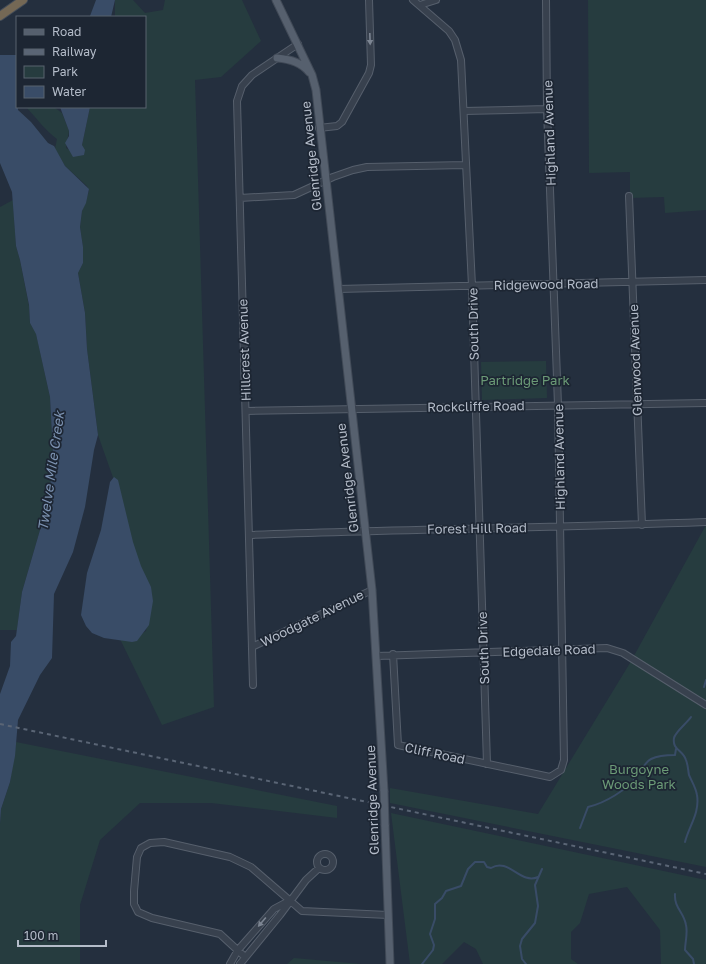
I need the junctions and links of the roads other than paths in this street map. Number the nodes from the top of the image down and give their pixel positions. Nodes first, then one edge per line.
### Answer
1 (23, 0) edge
2 (276, 0) edge
3 (369, 0) edge
4 (413, 0) edge
5 (436, 0) edge
6 (546, 0) edge
7 (420, 5) junction
8 (0, 16) edge
9 (298, 44) junction
10 (277, 58) junction
11 (312, 75) junction
12 (547, 109) junction
13 (464, 111) junction
14 (319, 128) junction
15 (465, 165) junction
16 (326, 181) junction
17 (629, 196) dead end
18 (240, 198) junction
19 (706, 280) edge
20 (632, 282) junction
21 (553, 284) junction
22 (472, 286) junction
23 (338, 289) junction
24 (706, 403) edge
25 (637, 404) junction
26 (558, 405) junction
27 (474, 406) junction
28 (351, 409) junction
29 (246, 411) junction
30 (706, 522) edge
31 (642, 525) junction
32 (560, 526) junction
33 (478, 529) junction
34 (366, 530) junction
35 (249, 535) junction
36 (372, 590) junction
37 (252, 647) junction
38 (562, 650) junction
39 (483, 652) junction
40 (393, 654) junction
41 (377, 656) junction
42 (253, 685) dead end
43 (706, 705) edge
44 (487, 764) junction
45 (560, 770) joint
46 (319, 868) dead end
47 (290, 900) junction
48 (388, 916) junction
49 (238, 950) junction
50 (245, 957) junction
51 (230, 964) edge
52 (240, 964) edge
53 (390, 964) edge

1 - 8 highway
2 - 9 main road, Glenridge Avenue
3 -> 14 street
4 - 7 street, South Drive
5 - 7 street
6 - 12 street, Highland Avenue
7 - 13 street, South Drive
9 - 10 street, Hillcrest Avenue
9 - 11 main road, Glenridge Avenue
10 - 11 main road
10 - 18 street, Hillcrest Avenue
11 - 14 main road, Glenridge Avenue
12 - 13 street
12 - 21 street, Highland Avenue
13 - 15 street, South Drive
14 - 16 main road, Glenridge Avenue
15 - 16 street
15 - 22 street, South Drive
16 - 18 street
16 - 23 main road, Glenridge Avenue
17 - 20 street, Glenwood Avenue
18 - 29 street, Hillcrest Avenue
19 - 20 street, Ridgewood Road
20 - 21 street, Ridgewood Road
20 - 25 street, Glenwood Avenue
21 - 22 street, Ridgewood Road
21 - 26 street, Highland Avenue
22 - 23 street, Ridgewood Road
22 - 27 street, South Drive
23 - 28 main road, Glenridge Avenue
24 - 25 street, Rockcliffe Road
25 - 26 street, Rockcliffe Road
25 - 31 street, Glenwood Avenue
26 - 27 street, Rockcliffe Road
26 - 32 street, Highland Avenue
27 - 28 street, Rockcliffe Road
27 - 33 street, South Drive
28 - 29 street, Rockcliffe Road
28 - 34 main road, Glenridge Avenue
29 - 35 street, Hillcrest Avenue
30 - 31 street, Forest Hill Road
31 - 32 street, Forest Hill Road
32 - 33 street, Forest Hill Road
32 - 38 street, Highland Avenue
33 - 34 street, Forest Hill Road
33 - 39 street, South Drive
34 - 35 street, Forest Hill Road
34 - 36 main road, Glenridge Avenue
35 - 37 street, Hillcrest Avenue
36 - 37 street, Woodgate Avenue
36 - 41 main road, Glenridge Avenue
37 - 42 street, Hillcrest Avenue
38 - 39 street, Edgedale Road
38 - 43 street, Edgedale Road
38 - 45 street, Highland Avenue
39 - 40 street, Edgedale Road
39 - 44 street, South Drive
40 - 41 street, Edgedale Road
40 - 44 street, Cliff Road
41 - 48 main road, Glenridge Avenue, bridge
44 - 45 street, Cliff Road
46 - 47 street
47 - 48 street
47 -> 49 street
47 - 49 street
47 - 50 street
48 - 53 main road, Glenridge Avenue
49 - 50 street
49 - 51 street
50 - 52 street

